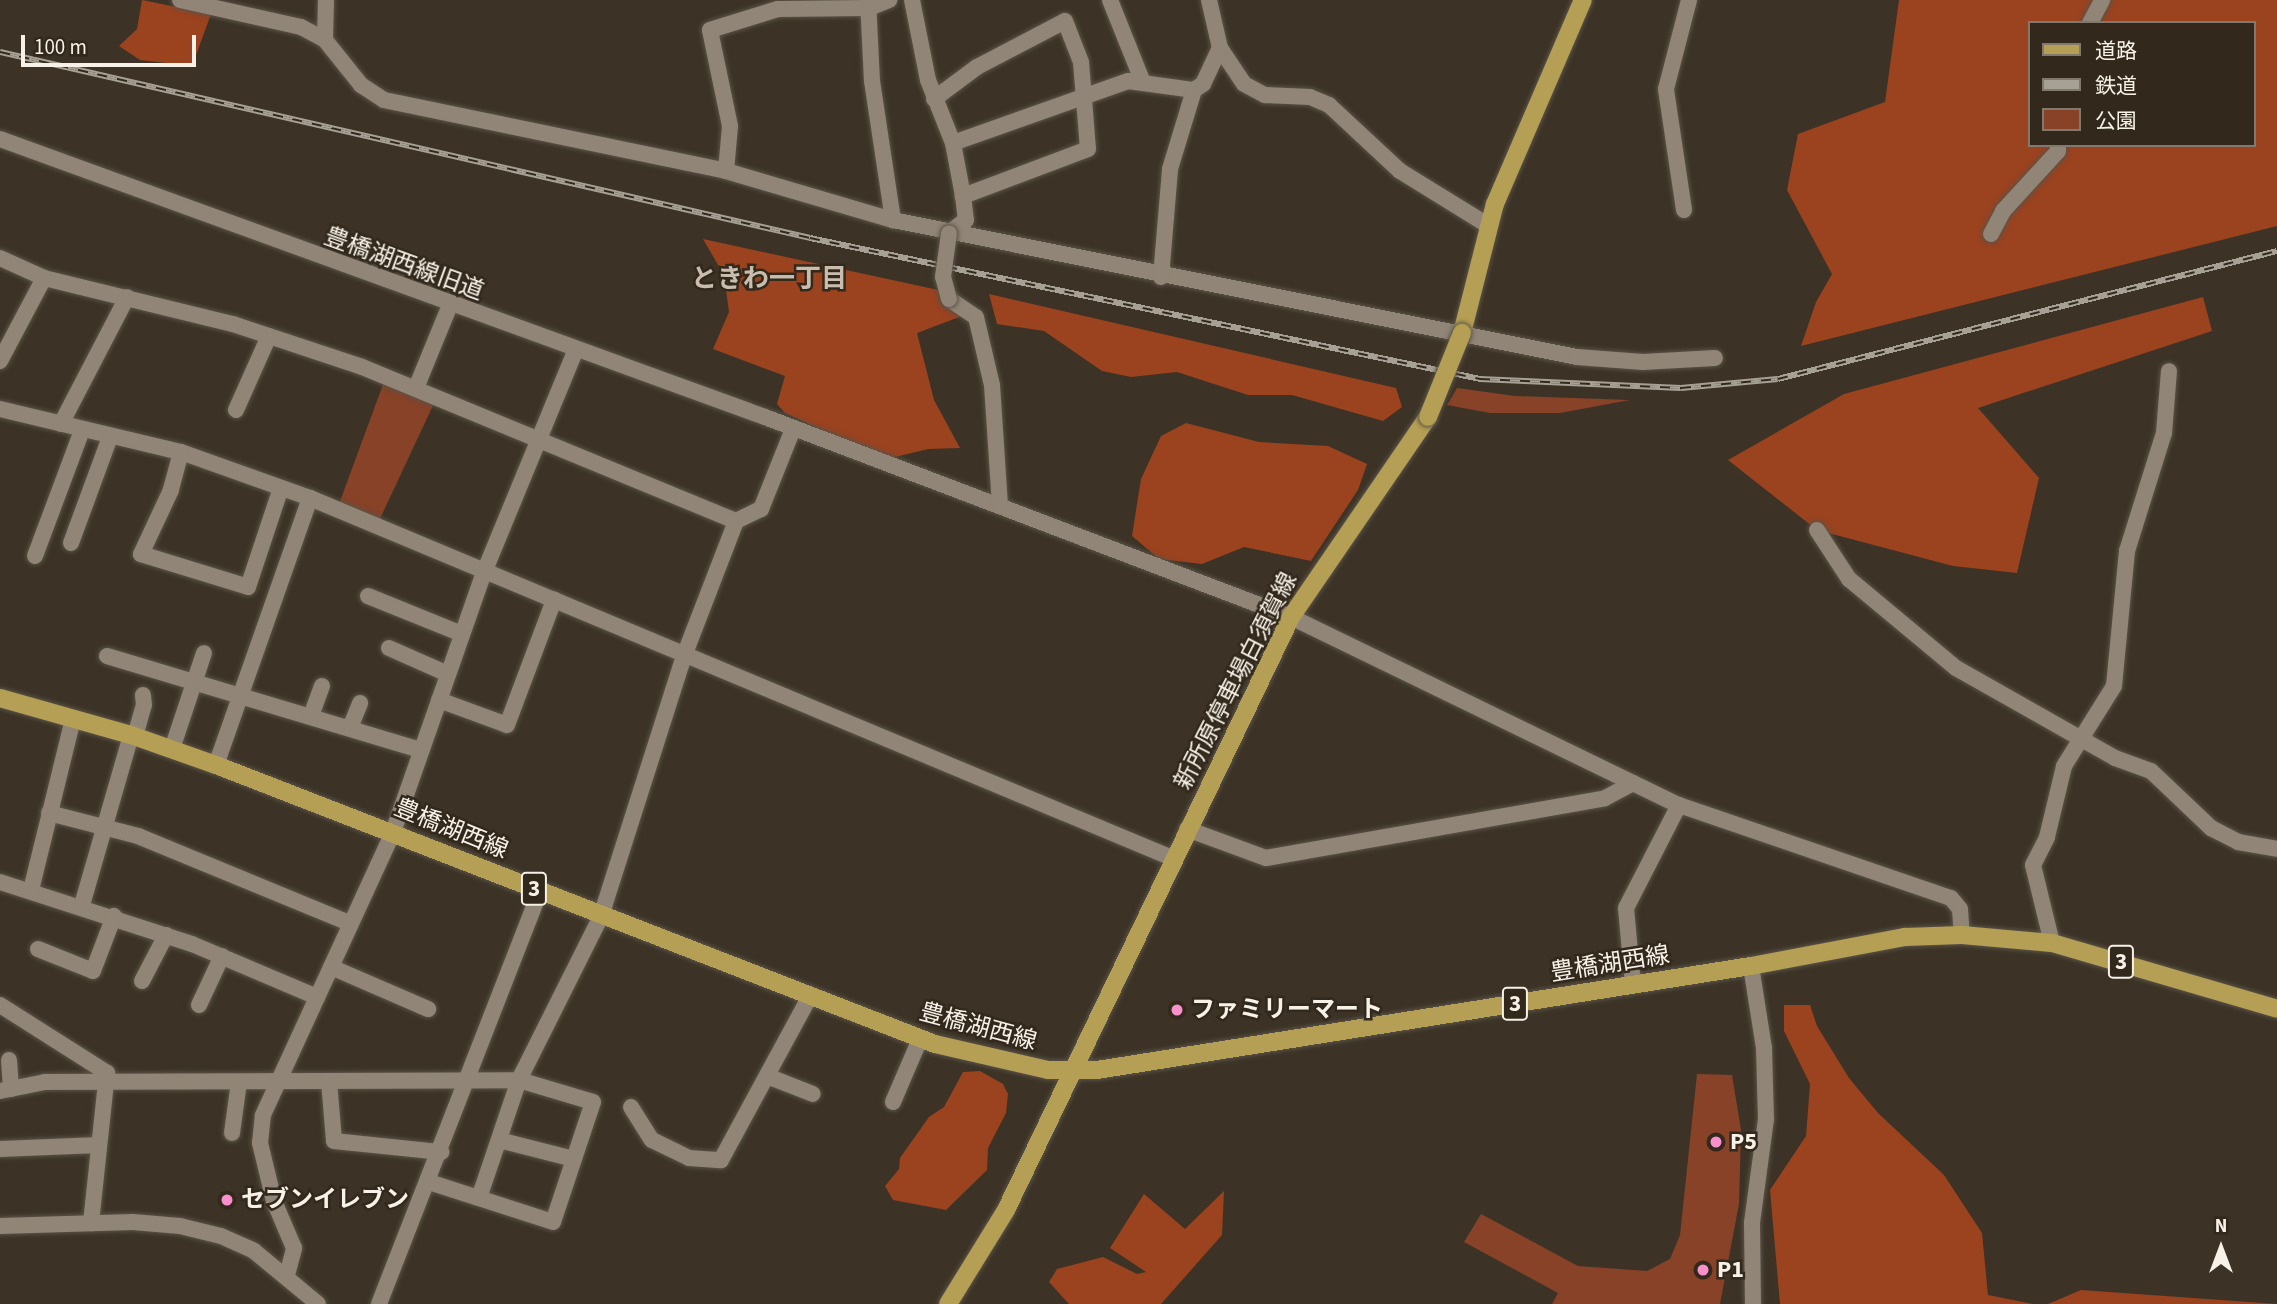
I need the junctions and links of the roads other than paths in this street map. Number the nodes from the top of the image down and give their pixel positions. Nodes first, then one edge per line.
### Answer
1 (180, 0) edge
2 (326, 0) edge
3 (890, 0) edge
4 (912, 0) edge
5 (1110, 0) edge
6 (1209, 0) edge
7 (1583, 0) edge
8 (1689, 0) edge
9 (2102, 0) edge
10 (868, 4) edge
11 (2091, 21) edge
12 (326, 40) junction
13 (1220, 48) junction
14 (1142, 80) junction
15 (1194, 90) junction
16 (1086, 96) junction
17 (934, 99) junction
18 (0, 139) edge
19 (953, 143) junction
20 (2058, 147) edge
21 (726, 170) junction
22 (964, 196) junction
23 (1684, 210) dead end
24 (893, 220) junction
25 (1489, 226) junction
26 (949, 233) junction
27 (1991, 234) dead end
28 (0, 258) edge
29 (1161, 277) junction
30 (44, 278) junction
31 (127, 297) junction
32 (450, 305) junction
33 (1462, 333) junction
34 (269, 336) junction
35 (576, 349) junction
36 (1715, 358) dead end
37 (0, 360) edge
38 (2169, 371) dead end
39 (416, 388) junction
40 (0, 410) edge
41 (236, 410) dead end
42 (61, 424) junction
43 (793, 429) junction
44 (82, 430) junction
45 (110, 436) junction
46 (542, 439) junction
47 (180, 452) junction
48 (281, 488) junction
49 (310, 498) junction
50 (1000, 505) junction
51 (736, 521) junction
52 (1817, 530) dead end
53 (71, 544) dead end
54 (35, 556) dead end
55 (485, 570) junction
56 (368, 596) dead end
57 (554, 600) junction
58 (1291, 617) junction
59 (462, 634) junction
60 (389, 648) dead end
61 (204, 653) dead end
62 (107, 656) dead end
63 (684, 656) junction
64 (448, 674) junction
65 (195, 679) junction
66 (322, 686) dead end
67 (239, 693) junction
68 (143, 695) dead end
69 (0, 698) edge
70 (439, 700) junction
71 (360, 703) dead end
72 (311, 716) junction
73 (73, 719) junction
74 (350, 728) junction
75 (133, 735) junction
76 (2082, 737) junction
77 (172, 749) junction
78 (421, 750) junction
79 (216, 765) junction
80 (1633, 783) junction
81 (1679, 805) junction
82 (48, 813) junction
83 (104, 828) junction
84 (1187, 829) junction
85 (393, 832) junction
86 (2277, 849) edge
87 (1172, 858) junction
88 (0, 881) edge
89 (31, 890) junction
90 (540, 891) junction
91 (82, 905) junction
92 (114, 916) junction
93 (601, 916) junction
94 (351, 924) junction
95 (166, 934) junction
96 (1962, 935) junction
97 (2052, 943) junction
98 (38, 949) dead end
99 (222, 956) junction
100 (1751, 966) junction
101 (331, 967) junction
102 (142, 981) dead end
103 (1633, 985) junction
104 (810, 996) junction
105 (317, 997) junction
106 (0, 1005) edge
107 (199, 1005) dead end
108 (428, 1009) dead end
109 (2277, 1009) edge
110 (920, 1039) junction
111 (9, 1060) dead end
112 (1069, 1072) junction
113 (767, 1076) junction
114 (519, 1080) junction
115 (276, 1081) junction
116 (329, 1081) junction
117 (465, 1082) junction
118 (105, 1083) junction
119 (239, 1083) junction
120 (5, 1090) edge
121 (813, 1094) dead end
122 (893, 1102) dead end
123 (631, 1107) dead end
124 (232, 1133) dead end
125 (499, 1140) junction
126 (99, 1145) junction
127 (0, 1149) edge
128 (441, 1152) junction
129 (574, 1159) junction
130 (429, 1182) junction
131 (479, 1198) junction
132 (91, 1223) junction
133 (0, 1226) edge
134 (287, 1275) junction
135 (318, 1304) edge
136 (379, 1304) edge
137 (948, 1304) edge
138 (1753, 1304) edge

1 - 12 street
2 - 12 street
3 - 10 street
4 - 17 street
5 - 14 street
6 - 13 street
7 - 25 main road, 新所原停車場白須賀線
8 - 23 street
9 - 11 street
10 - 21 street
10 - 24 street
12 - 21 street
13 - 15 street
13 - 25 street
14 - 15 street
14 - 16 street
15 - 29 street
16 - 17 street
16 - 19 street
16 - 22 street
17 - 19 street
18 - 32 street, 豊橋湖西線旧道
19 - 22 street
20 - 27 street
21 - 24 street
22 - 26 street
24 - 26 street
25 - 33 main road, 新所原停車場白須賀線
26 - 29 street
26 - 50 street, bridge
28 - 30 street
29 - 33 street
30 - 31 street
30 - 37 street
31 - 34 street
31 - 42 street
32 - 35 street, 豊橋湖西線旧道
32 - 39 street
33 - 36 street
33 - 58 main road, 新所原停車場白須賀線, bridge
34 - 39 street
34 - 41 street
35 - 43 street, 豊橋湖西線旧道
35 - 46 street
38 - 76 street
39 - 46 street
40 - 42 street
42 - 44 street
43 - 50 street, 豊橋湖西線旧道
43 - 51 street
44 - 45 street
44 - 54 street
45 - 47 street
45 - 53 street
46 - 51 street
46 - 55 street
47 - 48 street
47 - 48 street
48 - 49 street
49 - 55 street
49 - 67 street
50 - 58 street, 豊橋湖西線旧道
51 - 63 street
52 - 76 street
55 - 57 street
55 - 59 street
56 - 59 street
57 - 63 street
57 - 70 street
58 - 80 street, 豊橋湖西線旧道
58 - 84 main road, 新所原停車場白須賀線
59 - 64 street
60 - 64 street
61 - 65 street
62 - 65 street
63 - 87 street
63 - 93 street
64 - 70 street
65 - 67 street
65 - 77 street
66 - 72 street
67 - 72 street
67 - 79 street
68 - 75 street
69 - 73 main road, 豊橋湖西線 / 3
70 - 78 street
71 - 74 street
72 - 74 street
73 - 75 main road, 豊橋湖西線 / 3
73 - 82 street
74 - 78 street
75 - 77 main road, 豊橋湖西線 / 3
75 - 83 street
76 - 86 street
76 - 97 street
77 - 79 main road, 豊橋湖西線 / 3
78 - 85 street
79 - 85 main road, 豊橋湖西線 / 3
80 - 81 street, 豊橋湖西線旧道
80 - 84 street
81 - 96 street, 豊橋湖西線旧道
81 - 103 street
82 - 83 street
82 - 89 street
83 - 91 street
83 - 94 street
84 - 87 main road, 新所原停車場白須賀線
85 - 90 main road, 豊橋湖西線 / 3
85 - 94 street
87 - 112 main road, 新所原停車場白須賀線
88 - 89 street
89 - 91 street
90 - 93 main road, 豊橋湖西線 / 3
90 - 117 street
91 - 92 street
92 - 95 street
92 - 98 street
93 - 104 main road, 豊橋湖西線 / 3
93 - 114 street
94 - 101 street
95 - 99 street
95 - 102 street
96 - 97 main road, 豊橋湖西線 / 3
96 - 100 main road, 豊橋湖西線 / 3
97 - 109 main road, 豊橋湖西線 / 3
99 - 105 street
99 - 107 street
100 - 103 main road, 豊橋湖西線 / 3
100 - 138 street
101 - 105 street
101 - 108 street
103 - 112 main road, 豊橋湖西線 / 3
104 - 110 main road, 豊橋湖西線 / 3
104 - 113 street
105 - 115 street
106 - 118 street
110 - 112 main road, 豊橋湖西線 / 3
110 - 122 street
111 - 120 street
112 - 137 main road, 新所原停車場白須賀線
113 - 121 street
113 - 123 street
114 - 117 street
114 - 125 street
114 - 129 street
115 - 116 street
115 - 119 street
115 - 134 street
116 - 117 street
116 - 128 street
117 - 128 street
118 - 119 street
118 - 120 street
118 - 126 street
119 - 124 street
125 - 129 street
125 - 131 street
126 - 127 street
126 - 132 street
128 - 130 street
129 - 131 street
130 - 131 street
130 - 136 street
132 - 133 street
132 - 134 street
134 - 135 street

